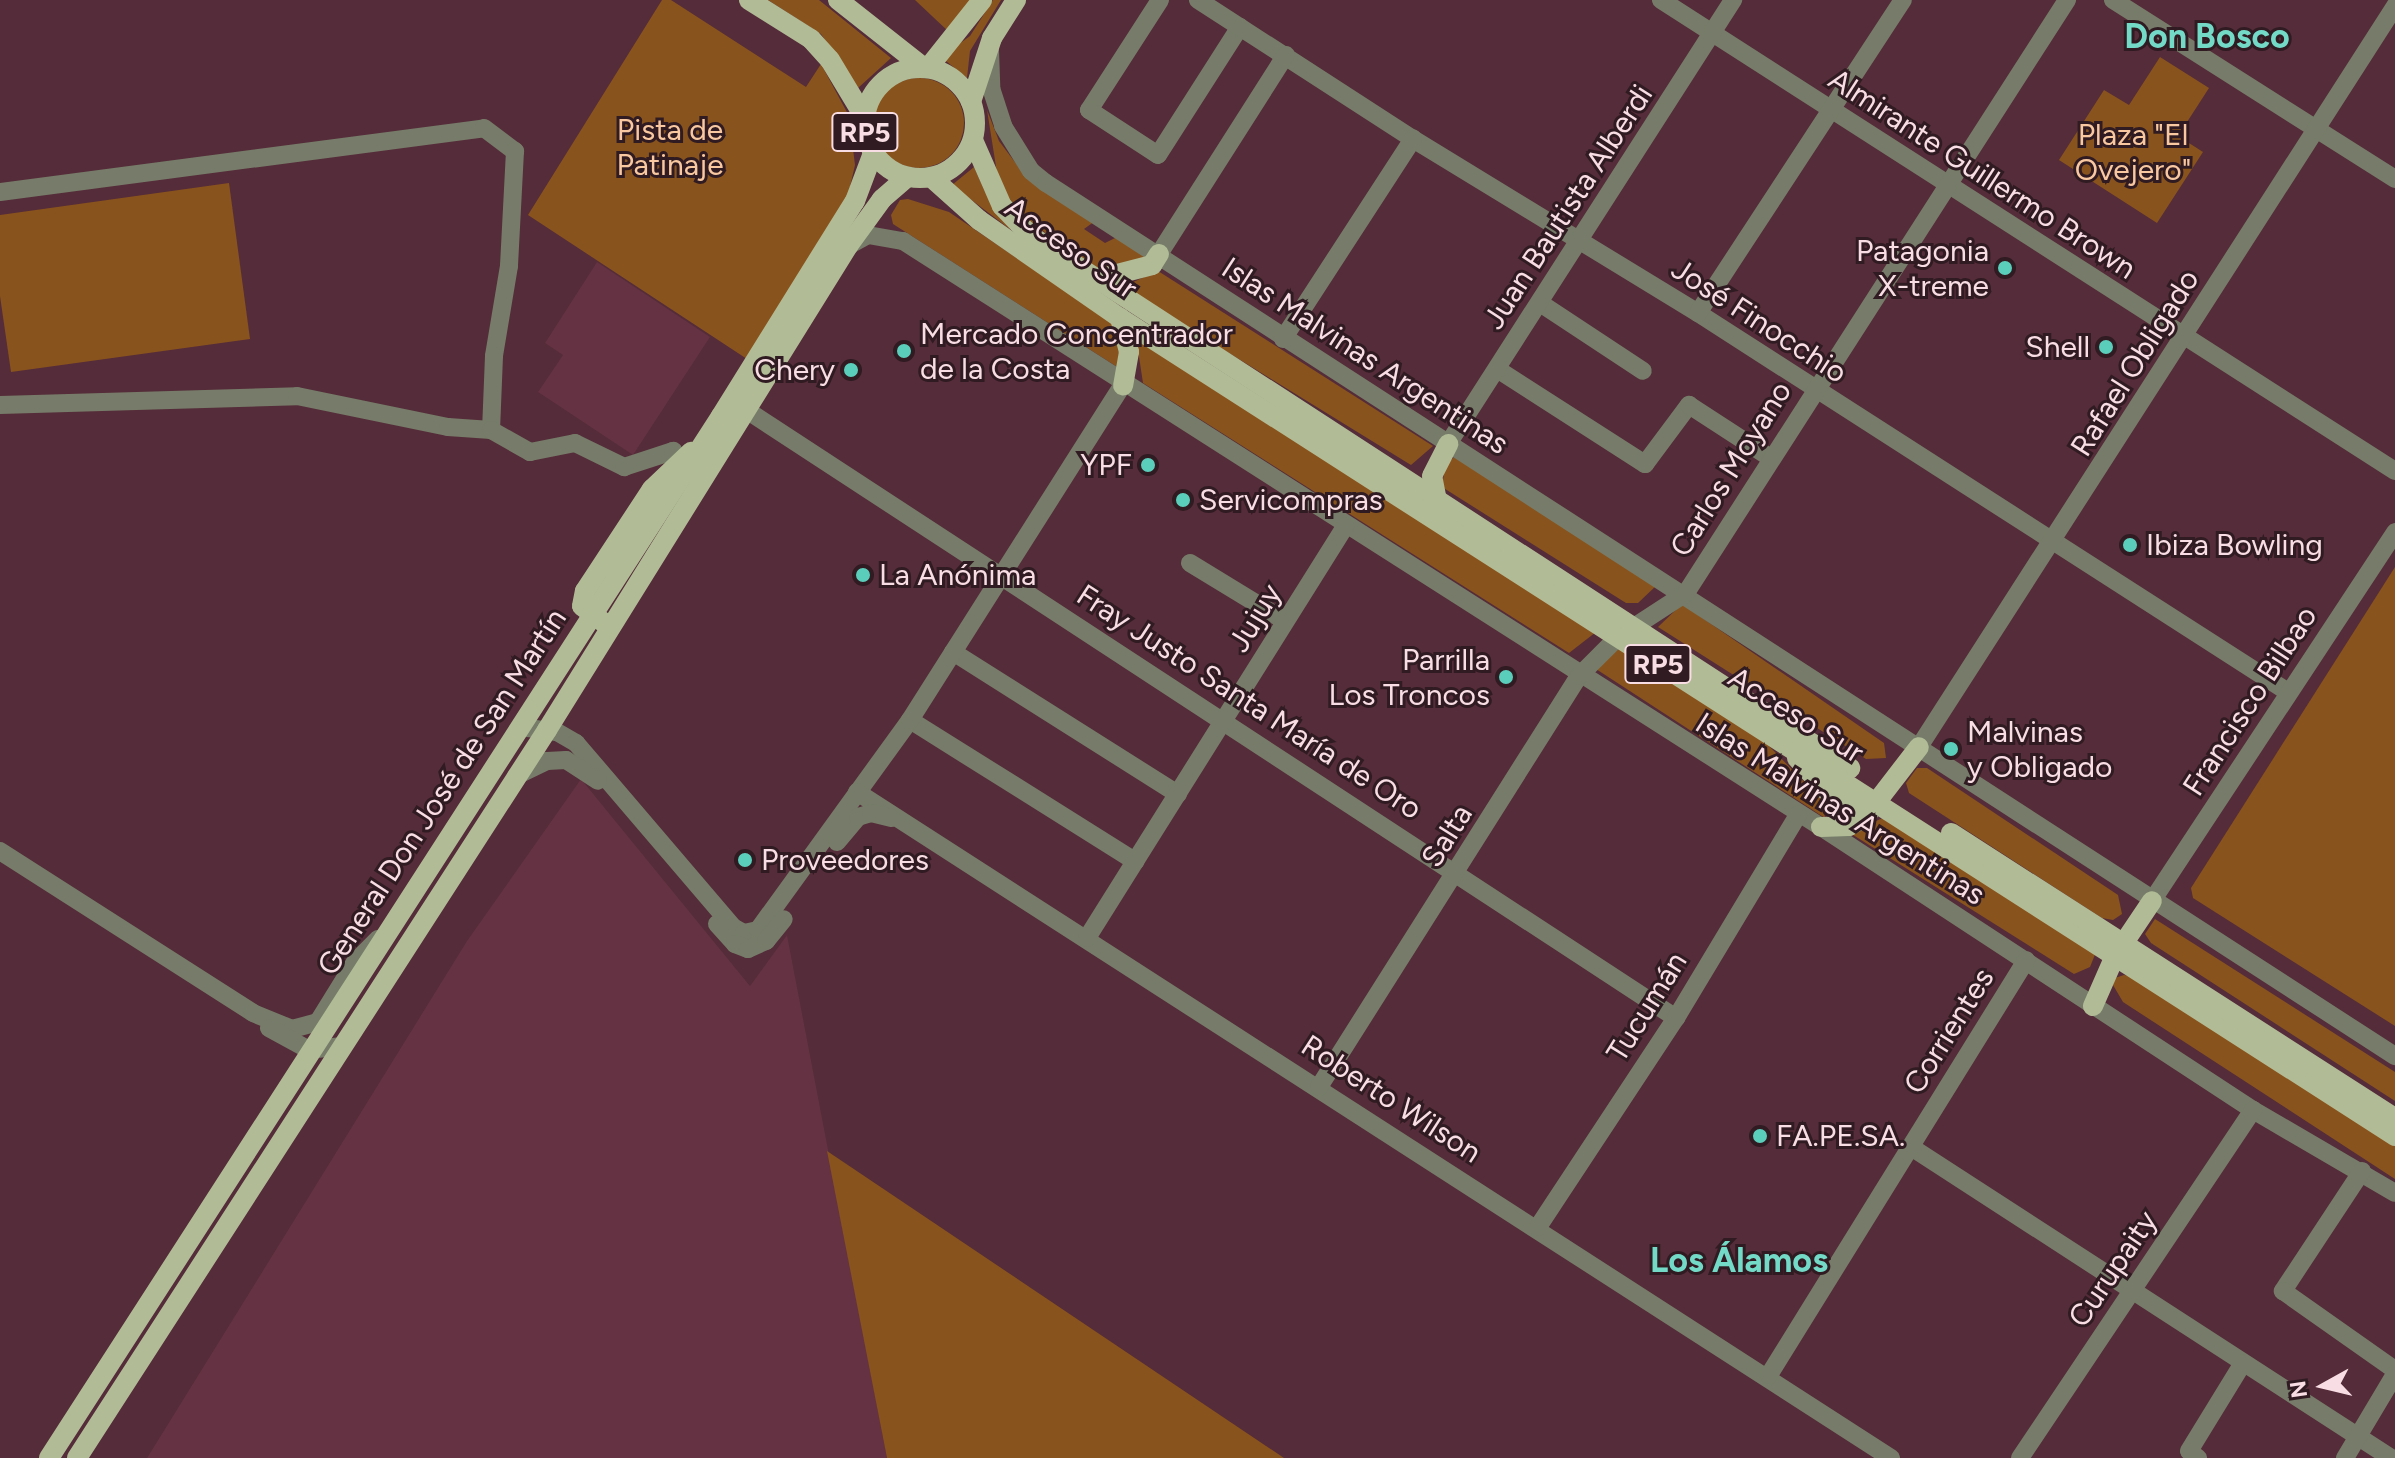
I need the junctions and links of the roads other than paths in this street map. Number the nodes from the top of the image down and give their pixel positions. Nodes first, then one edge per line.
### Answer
1 (749, 0) edge
2 (838, 0) edge
3 (982, 0) edge
4 (1016, 0) edge
5 (1160, 0) edge
6 (1198, 0) edge
7 (1661, 0) edge
8 (1733, 0) edge
9 (1903, 0) edge
10 (2067, 0) edge
11 (2113, 0) edge
12 (2395, 6) edge
13 (1240, 27) junction
14 (1713, 33) junction
15 (992, 38) junction
16 (1286, 55) junction
17 (925, 68) junction
18 (971, 102) junction
19 (1833, 111) junction
20 (865, 118) junction
21 (2315, 127) junction
22 (1413, 139) junction
23 (973, 140) junction
24 (873, 153) junction
25 (907, 177) junction
26 (932, 178) junction
27 (2395, 179) edge
28 (1947, 186) junction
29 (0, 192) edge
30 (1580, 241) junction
31 (848, 246) junction
32 (1159, 254) junction
33 (1098, 279) junction
34 (1540, 303) junction
35 (1698, 313) junction
36 (1120, 318) junction
37 (2185, 337) junction
38 (1283, 339) junction
39 (1497, 369) junction
40 (1643, 371) dead end
41 (1123, 385) junction
42 (1812, 391) junction
43 (0, 405) edge
44 (748, 411) junction
45 (491, 430) junction
46 (709, 435) junction
47 (1448, 444) junction
48 (1769, 457) junction
49 (678, 464) junction
50 (2395, 471) edge
51 (1437, 501) junction
52 (1345, 526) junction
53 (2395, 532) edge
54 (2053, 542) junction
55 (1190, 563) dead end
56 (1002, 574) junction
57 (1686, 593) junction
58 (601, 621) junction
59 (1285, 621) junction
60 (1626, 633) junction
61 (953, 652) junction
62 (1579, 676) junction
63 (2288, 692) junction
64 (910, 720) junction
65 (1226, 721) junction
66 (521, 727) junction
67 (547, 730) junction
68 (1919, 747) junction
69 (516, 776) junction
70 (857, 792) junction
71 (1178, 794) junction
72 (1881, 796) junction
73 (1798, 815) junction
74 (905, 823) junction
75 (1821, 827) junction
76 (0, 851) edge
77 (1135, 861) junction
78 (1458, 872) junction
79 (2152, 901) junction
80 (393, 924) junction
81 (1087, 938) junction
82 (753, 940) junction
83 (2119, 950) junction
84 (2026, 960) junction
85 (184, 969) junction
86 (2093, 1006) junction
87 (1676, 1018) junction
88 (340, 1046) junction
89 (309, 1050) junction
90 (2395, 1056) edge
91 (1319, 1087) junction
92 (2253, 1110) junction
93 (2395, 1118) edge
94 (2395, 1136) edge
95 (1911, 1147) junction
96 (2362, 1171) junction
97 (2395, 1193) edge
98 (1538, 1227) junction
99 (2131, 1292) junction
100 (2243, 1363) junction
101 (2395, 1372) edge
102 (1769, 1375) junction
103 (2358, 1436) junction
104 (49, 1458) edge
105 (77, 1458) edge
106 (1891, 1458) edge
107 (2020, 1458) edge
108 (2198, 1458) edge
109 (2345, 1458) edge
110 (2391, 1458) edge

1 - 20 main road, RP5
2 - 17 main road
3 - 17 main road
4 - 15 main road
5 - 13 street
6 - 13 street, José Finocchio
7 - 14 street, Almirante Guillermo Brown
8 - 14 street, Juan Bautista Alberdi
9 - 19 street
10 - 28 street, Carlos Moyano
11 - 21 street
12 - 21 street, Rafael Obligado
13 - 16 street, José Finocchio
14 - 19 street, Almirante Guillermo Brown
14 - 30 street, Juan Bautista Alberdi
15 - 18 main road
15 - 32 street, Islas Malvinas Argentinas
16 - 22 street, José Finocchio
16 - 32 street
17 - 18 main road
17 - 20 main road, RP5
18 - 23 main road, RP5
19 - 28 street, Almirante Guillermo Brown
19 - 35 street
20 - 24 main road, RP5
21 - 27 street
21 - 37 street, Rafael Obligado
22 - 30 street, José Finocchio
22 - 38 street
23 - 26 main road, RP5
23 - 33 main road, Acceso Sur / RP5
24 - 25 main road, RP5
24 - 46 main road, General Don José de San Martín
25 - 26 main road, RP5
25 - 31 main road, General Don José de San Martín
26 - 36 main road, Acceso Sur / RP5
28 - 37 street, Almirante Guillermo Brown
28 - 42 street, Carlos Moyano
29 - 45 street
30 - 34 street, Juan Bautista Alberdi
30 - 35 street, José Finocchio
31 - 41 street, Islas Malvinas Argentinas
31 - 44 main road, General Don José de San Martín
32 - 33 main road
32 - 38 street, Islas Malvinas Argentinas
33 - 51 main road, Acceso Sur / RP5
34 - 39 street, Juan Bautista Alberdi
34 - 40 street
35 - 42 street, José Finocchio
36 - 41 main road
36 - 60 main road, Acceso Sur / RP5
37 - 50 street, Almirante Guillermo Brown
37 - 54 street, Rafael Obligado
38 - 47 street, Islas Malvinas Argentinas
39 - 47 street, Juan Bautista Alberdi
39 - 48 street
41 - 52 street, Islas Malvinas Argentinas
41 - 56 street
42 - 48 street, Carlos Moyano
42 - 54 street, José Finocchio
43 - 45 street
44 - 56 street, Fray Justo Santa María de Oro
44 - 58 main road, General Don José de San Martín
45 - 49 street
46 - 49 main road
46 - 58 main road, General Don José de San Martín
47 - 51 main road
47 - 57 street, Islas Malvinas Argentinas
48 - 57 street, Carlos Moyano
49 - 58 main road
51 - 60 main road, Acceso Sur / RP5
52 - 59 street, Jujuy
52 - 62 street, Islas Malvinas Argentinas
53 - 63 street, Francisco Bilbao
54 - 63 street, José Finocchio
54 - 68 street, Rafael Obligado
55 - 59 street
56 - 61 street
56 - 65 street, Fray Justo Santa María de Oro
57 - 60 street, Carlos Moyano
57 - 68 street, Islas Malvinas Argentinas
58 - 66 main road, General Don José de San Martín
58 - 67 main road, General Don José de San Martín
59 - 65 street, Jujuy
60 - 62 street, Salta
60 - 72 main road, Acceso Sur / RP5
60 - 72 main road, Acceso Sur / RP5
61 - 64 street
61 - 71 street
62 - 73 street, Islas Malvinas Argentinas
62 - 78 street, Salta
63 - 79 street, Francisco Bilbao
64 - 70 street
64 - 77 street
65 - 71 street, Jujuy
65 - 78 street, Fray Justo Santa María de Oro
66 - 67 street
66 - 80 main road, General Don José de San Martín
67 - 69 main road, General Don José de San Martín
67 - 82 street
68 - 72 main road
68 - 79 street, Islas Malvinas Argentinas
69 - 82 street
69 - 88 main road, General Don José de San Martín
70 - 74 street, Roberto Wilson
70 - 82 street
71 - 77 street, Jujuy
72 - 75 main road
72 - 83 main road, Acceso Sur / RP5
73 - 75 street, Islas Malvinas Argentinas
73 - 87 street, Tucumán
74 - 81 street, Roberto Wilson
74 - 82 street
75 - 84 street, Islas Malvinas Argentinas
76 - 85 street
77 - 81 street, Jujuy
78 - 87 street, Fray Justo Santa María de Oro
78 - 91 street, Salta
79 - 83 main road
79 - 90 street, Islas Malvinas Argentinas
80 - 85 street
80 - 89 main road, General Don José de San Martín
81 - 91 street, Roberto Wilson
83 - 86 main road
83 - 93 main road, Acceso Sur / RP5
83 - 94 main road, Acceso Sur / RP5
84 - 86 street, Islas Malvinas Argentinas
84 - 95 street, Corrientes
85 - 89 street
86 - 92 street, Islas Malvinas Argentinas
87 - 98 street, Tucumán
88 - 89 street
88 - 105 main road, General Don José de San Martín
89 - 104 main road, General Don José de San Martín
91 - 98 street, Roberto Wilson
92 - 96 street, Islas Malvinas Argentinas
92 - 99 street, Curupaity
95 - 99 street
95 - 102 street, Corrientes
96 - 97 street, Islas Malvinas Argentinas
96 - 101 street
98 - 102 street, Roberto Wilson
99 - 100 street
99 - 107 street, Curupaity
100 - 103 street
100 - 108 street
101 - 103 street
102 - 106 street, Roberto Wilson
103 - 109 street
103 - 110 street

